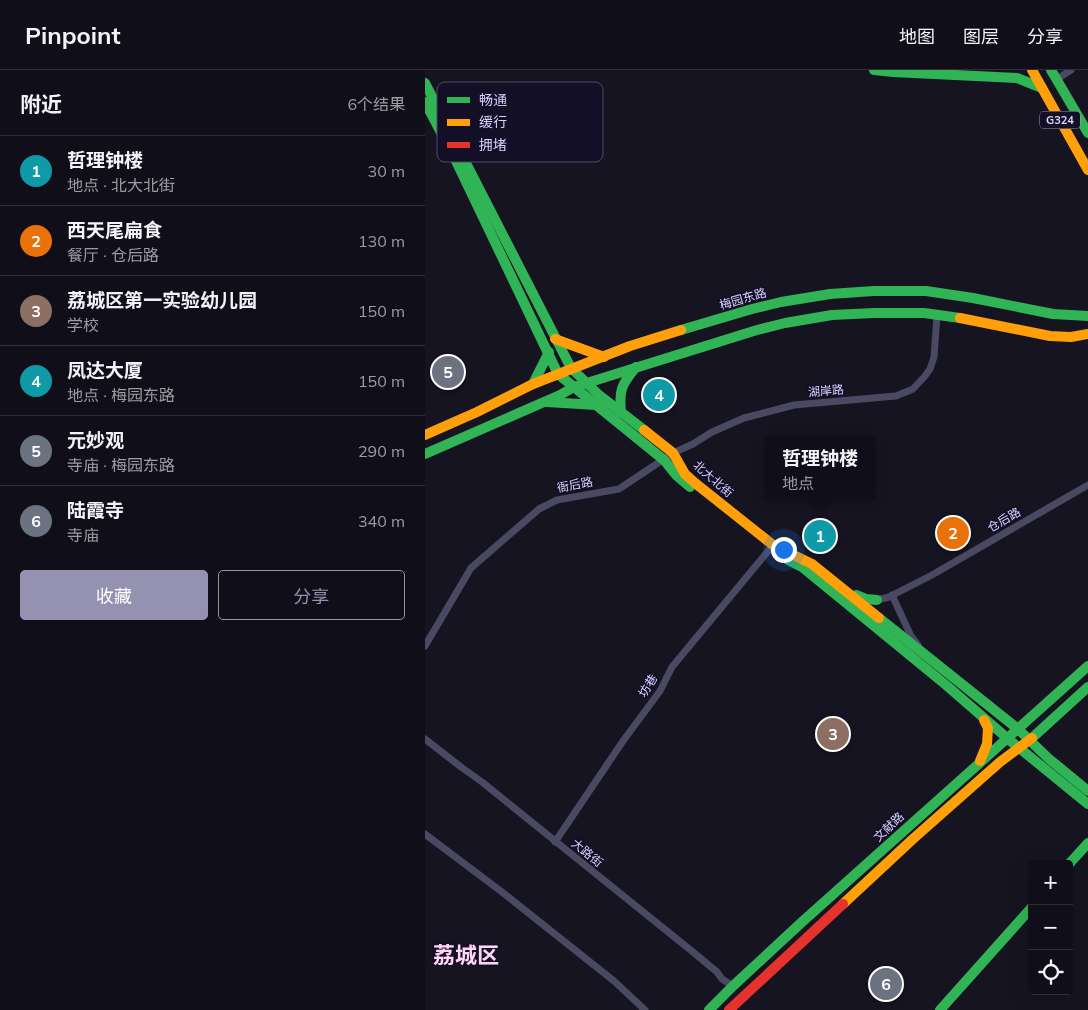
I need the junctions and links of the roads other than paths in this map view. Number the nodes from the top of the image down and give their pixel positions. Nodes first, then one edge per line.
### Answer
1 (874, 70) edge
2 (1032, 70) edge
3 (1071, 70) edge
4 (1054, 75) edge
5 (425, 83) edge
6 (1042, 88) junction
7 (425, 102) edge
8 (437, 107) edge
9 (437, 125) edge
10 (1088, 133) edge
11 (456, 162) edge
12 (465, 162) edge
13 (1088, 170) edge
14 (937, 314) junction
15 (1088, 316) edge
16 (1088, 334) edge
17 (555, 339) junction
18 (549, 352) junction
19 (604, 357) junction
20 (636, 367) junction
21 (571, 368) junction
22 (558, 374) junction
23 (533, 384) junction
24 (587, 384) junction
25 (574, 388) junction
26 (543, 402) junction
27 (596, 405) junction
28 (621, 412) junction
29 (425, 435) edge
30 (425, 454) edge
31 (669, 456) junction
32 (1088, 485) edge
33 (769, 550) junction
34 (842, 588) junction
35 (892, 595) junction
36 (877, 600) joint
37 (425, 646) edge
38 (925, 654) junction
39 (1088, 666) edge
40 (1088, 687) edge
41 (983, 717) junction
42 (1018, 729) junction
43 (1007, 738) junction
44 (425, 739) edge
45 (1029, 740) junction
46 (1022, 750) junction
47 (979, 764) junction
48 (1088, 791) edge
49 (1088, 804) edge
50 (425, 834) edge
51 (555, 842) junction
52 (1088, 843) edge
53 (1073, 860) edge
54 (1028, 911) edge
55 (733, 986) junction
56 (645, 1010) edge
57 (709, 1010) edge
58 (729, 1010) edge
59 (940, 1010) edge

1 - 6 main road
2 - 6 main road, G324
3 - 4 street
4 - 10 main road, G324
5 - 8 main road, 北大北街
6 - 13 main road, G324
7 - 9 main road, 北大北街
11 - 18 main road, 北大北街
12 - 17 main road, 北大北街
14 - 16 main road
14 - 20 main road
14 - 31 street, 湖岸路
15 - 19 main road, 梅园东路
17 - 19 main road
17 - 21 main road, 北大北街
18 - 22 main road, 北大北街
18 - 23 main road
19 - 21 main road, 梅园东路
20 - 24 main road
20 - 28 main road
21 - 22 main road, 梅园东路
21 - 24 main road, 北大北街
22 - 23 main road, 梅园东路
22 - 25 main road, 北大北街
23 - 29 main road, 梅园东路
24 - 25 main road
24 - 28 main road, 北大北街
25 - 26 main road
25 - 27 main road, 北大北街
26 - 27 main road
26 - 30 main road
27 - 31 main road, 北大北街
28 - 31 main road, 北大北街
31 - 33 main road, 北大北街
31 - 34 main road, 北大北街
31 - 37 street, 衙后路
32 - 35 street, 仓后路
33 - 41 main road, 北大北街
33 - 51 street, 坊巷
34 - 36 main road
34 - 38 main road, 北大北街
35 - 36 street, 仓后路
35 - 38 street
38 - 42 main road, 北大北街
39 - 42 main road, 文献路
40 - 45 main road, 文献路
41 - 43 main road, 北大北街
41 - 47 main road
42 - 43 main road, 文献路
42 - 45 main road, 北大北街
43 - 46 main road, 北大北街
43 - 47 main road, 文献路
44 - 51 street, 大路街
45 - 46 main road, 文献路
45 - 48 main road, 北大北街
46 - 49 main road, 北大北街
46 - 58 main road, 文献路
47 - 55 main road, 文献路
50 - 56 street
51 - 55 street, 大路街
52 - 53 main road
54 - 59 main road
55 - 57 main road, 文献路

